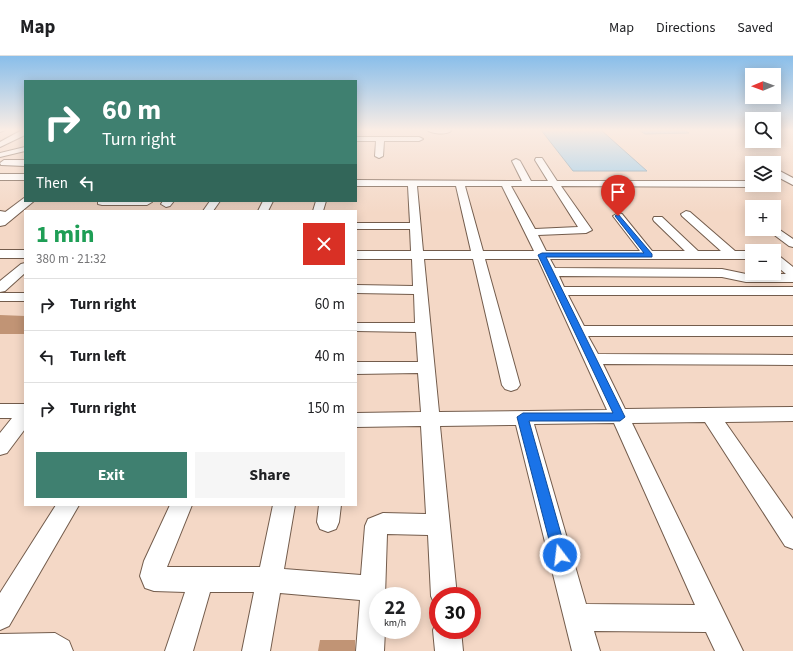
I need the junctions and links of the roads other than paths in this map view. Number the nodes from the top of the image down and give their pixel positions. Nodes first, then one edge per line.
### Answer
1 (2, 159) edge
2 (539, 160) dead end
3 (516, 161) dead end
4 (24, 163) edge
5 (781, 171) edge
6 (793, 171) edge
7 (781, 175) edge
8 (0, 177) edge
9 (22, 177) edge
10 (412, 183) junction
11 (460, 183) junction
12 (505, 183) junction
13 (528, 183) junction
14 (556, 183) junction
15 (793, 183) edge
16 (357, 184) edge
17 (745, 184) edge
18 (781, 184) edge
19 (0, 188) edge
20 (24, 198) edge
21 (26, 202) edge
22 (147, 202) dead end
23 (100, 203) edge
24 (686, 214) dead end
25 (0, 216) edge
26 (618, 216) dead end
27 (658, 219) dead end
28 (357, 226) edge
29 (416, 226) junction
30 (531, 232) junction
31 (781, 235) edge
32 (793, 244) edge
33 (0, 254) edge
34 (24, 254) edge
35 (357, 254) edge
36 (417, 255) junction
37 (478, 255) junction
38 (542, 255) junction
39 (649, 255) junction
40 (674, 255) junction
41 (695, 255) junction
42 (732, 255) junction
43 (745, 255) edge
44 (793, 255) edge
45 (781, 256) edge
46 (781, 262) edge
47 (24, 268) edge
48 (550, 272) junction
49 (689, 272) junction
50 (793, 273) edge
51 (793, 278) edge
52 (0, 288) edge
53 (357, 289) edge
54 (420, 290) junction
55 (708, 290) junction
56 (558, 291) junction
57 (793, 291) edge
58 (0, 297) edge
59 (24, 297) edge
60 (357, 327) edge
61 (423, 328) junction
62 (578, 331) junction
63 (793, 331) edge
64 (591, 359) junction
65 (793, 360) edge
66 (426, 367) junction
67 (357, 368) edge
68 (511, 385) dead end
69 (0, 411) edge
70 (24, 411) edge
71 (710, 415) junction
72 (24, 416) edge
73 (792, 416) edge
74 (523, 417) junction
75 (620, 417) junction
76 (430, 419) junction
77 (357, 420) edge
78 (0, 447) edge
79 (67, 506) edge
80 (181, 506) edge
81 (284, 506) edge
82 (438, 525) junction
83 (793, 538) edge
84 (201, 580) junction
85 (270, 580) junction
86 (372, 587) edge
87 (443, 587) edge
88 (369, 588) edge
89 (0, 617) edge
90 (577, 617) junction
91 (714, 619) junction
92 (370, 639) edge
93 (448, 639) edge
94 (0, 648) edge
95 (59, 651) edge
96 (179, 651) edge
97 (256, 651) edge
98 (370, 651) edge
99 (449, 651) edge
100 (586, 651) edge
101 (729, 651) edge

1 - 4 street
2 - 14 street
3 - 13 street
5 - 6 street
7 - 15 street
8 - 9 street
9 - 19 street
10 - 11 street
10 - 16 street
10 - 29 street
11 - 12 street
11 - 37 street
12 - 13 street
12 - 30 street
13 - 14 street
14 - 17 street
14 - 30 street
15 - 18 street
20 - 25 main road
21 - 25 main road
22 - 23 street
24 - 42 street
26 - 39 street
27 - 41 street
28 - 29 street
29 - 36 street
30 - 38 street
31 - 32 street
33 - 34 street
35 - 36 street
36 - 37 street
36 - 54 street
37 - 38 street
37 - 68 street
38 - 39 street
38 - 48 street
39 - 40 street
40 - 41 street
40 - 49 street
41 - 42 street
42 - 43 street
44 - 45 street
46 - 50 street
47 - 52 street
48 - 49 street
48 - 56 street
49 - 51 street
49 - 55 street
53 - 54 street
54 - 61 street
55 - 56 street
55 - 57 street
56 - 62 street
58 - 59 street
60 - 61 street
61 - 66 street
62 - 63 street
62 - 64 street
64 - 65 street
64 - 75 street
66 - 67 street
66 - 76 street
69 - 70 street
71 - 73 street
71 - 75 street
71 - 83 street
72 - 78 street
74 - 75 street
74 - 76 street
74 - 90 street
75 - 91 street
76 - 77 street
76 - 82 street
79 - 89 street
80 - 84 street
81 - 85 street
82 - 86 street
82 - 87 street
84 - 85 street
84 - 96 street
85 - 88 street
85 - 97 street
90 - 91 street
90 - 100 street
91 - 101 street
92 - 98 street
93 - 99 street
94 - 95 street

